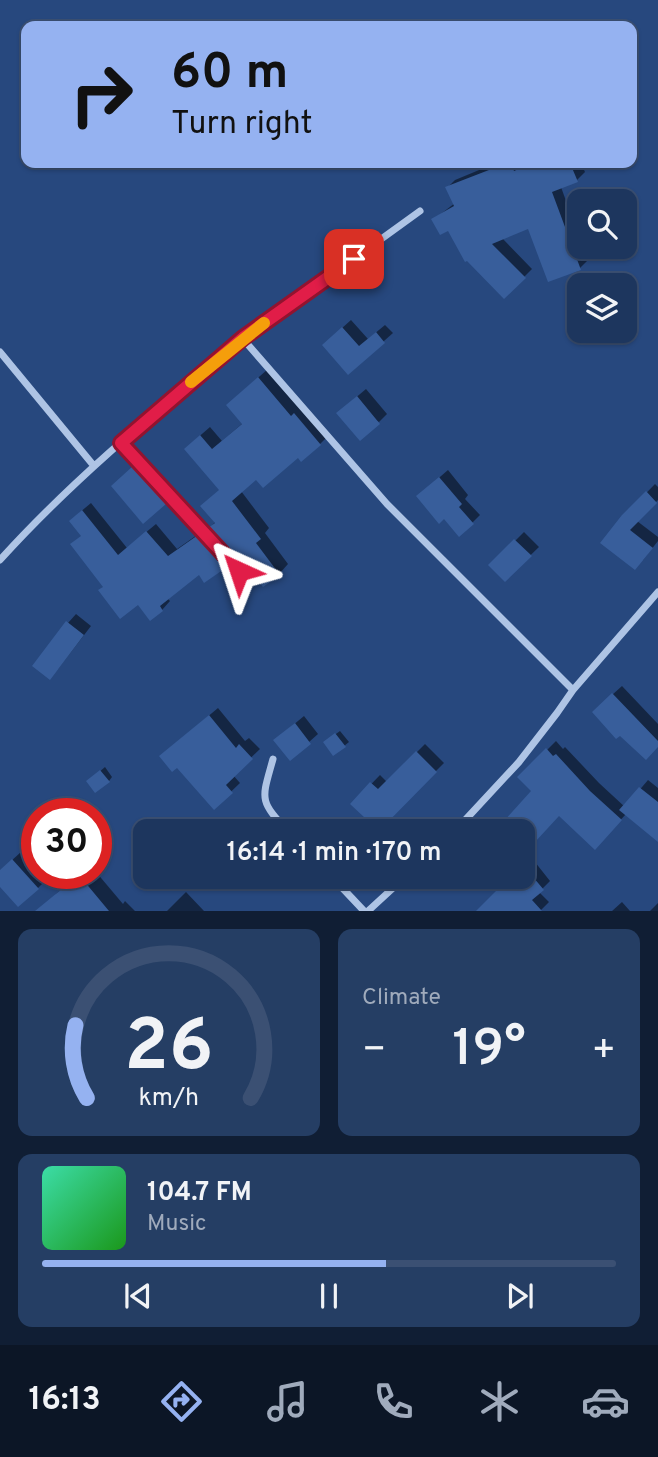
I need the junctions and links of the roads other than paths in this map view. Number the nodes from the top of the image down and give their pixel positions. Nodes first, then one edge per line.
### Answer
1 (420, 211) dead end
2 (243, 338) junction
3 (0, 352) edge
4 (121, 443) junction
5 (94, 466) junction
6 (0, 560) edge
7 (239, 571) dead end
8 (658, 592) edge
9 (573, 690) junction
10 (273, 759) dead end
11 (276, 819) edge
12 (466, 819) edge
13 (343, 889) edge
14 (391, 889) edge
15 (366, 911) edge

1 - 2 street
2 - 4 street
2 - 9 street
3 - 5 street
4 - 5 street
4 - 7 street
5 - 6 street
8 - 9 street
9 - 12 street
10 - 11 street
13 - 15 street
14 - 15 street

